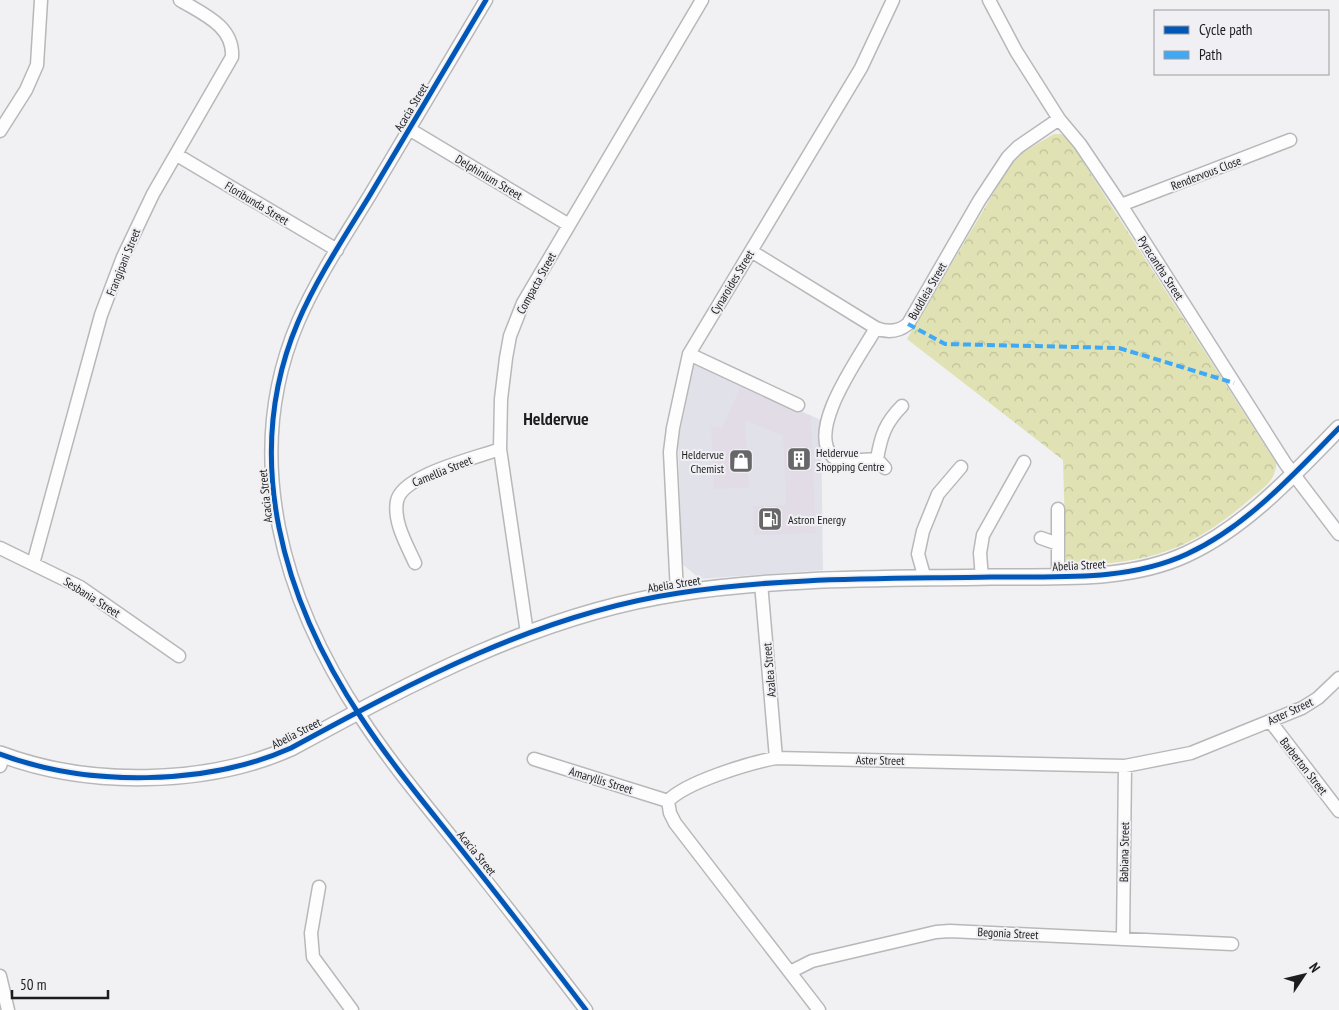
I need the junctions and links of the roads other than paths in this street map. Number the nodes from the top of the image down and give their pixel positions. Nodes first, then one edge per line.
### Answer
1 (41, 0) edge
2 (180, 0) edge
3 (486, 0) edge
4 (702, 0) edge
5 (893, 0) edge
6 (989, 0) edge
7 (1059, 119) junction
8 (409, 129) junction
9 (0, 131) edge
10 (1290, 140) dead end
11 (177, 155) junction
12 (1121, 206) junction
13 (569, 225) junction
14 (336, 250) junction
15 (751, 252) junction
16 (876, 328) junction
17 (689, 354) junction
18 (798, 405) dead end
19 (902, 406) dead end
20 (1339, 428) edge
21 (500, 449) junction
22 (1024, 462) dead end
23 (962, 467) dead end
24 (1293, 474) junction
25 (1058, 509) dead end
26 (1339, 534) edge
27 (1041, 538) dead end
28 (1058, 544) junction
29 (0, 548) edge
30 (415, 563) dead end
31 (33, 564) junction
32 (1058, 576) junction
33 (982, 578) junction
34 (925, 579) junction
35 (761, 583) junction
36 (677, 593) junction
37 (527, 633) junction
38 (179, 656) dead end
39 (1339, 678) edge
40 (357, 712) junction
41 (1270, 721) junction
42 (1, 758) edge
43 (776, 758) junction
44 (534, 759) dead end
45 (1125, 766) junction
46 (668, 801) junction
47 (1339, 811) edge
48 (320, 887) dead end
49 (1123, 938) junction
50 (1232, 944) dead end
51 (790, 972) junction
52 (0, 976) edge
53 (8, 1010) edge
54 (352, 1010) edge
55 (586, 1010) edge
56 (819, 1010) edge

1 - 9 street
2 - 11 street, Frangipani Street
3 - 8 street, Acacia Street
4 - 13 street, Compacta Street
5 - 15 street, Cynaroides Street
6 - 7 street, Pyracantha Street
7 - 12 street, Pyracantha Street
7 - 16 street, Buddleia Street
8 - 13 street, Delphinium Street
8 - 14 street, Acacia Street
10 - 12 street, Rendezvous Close
11 - 14 street, Floribunda Street
11 - 31 street, Frangipani Street
12 - 24 street, Pyracantha Street
13 - 21 street, Compacta Street
14 - 40 street, Acacia Street
15 - 16 street
15 - 17 street, Cynaroides Street
16 - 19 street
17 - 18 street
17 - 36 street, Cynaroides Street
20 - 24 street, Abelia Street
21 - 30 street, Camellia Street
21 - 37 street, Compacta Street
22 - 33 street
23 - 34 street
24 - 26 street, Pyracantha Street
24 - 32 street, Abelia Street
25 - 28 street
27 - 28 street
28 - 32 street
29 - 31 street, Sesbania Street
31 - 38 street, Sesbania Street
32 - 33 street, Abelia Street
33 - 34 street, Abelia Street
34 - 35 street, Abelia Street
35 - 36 street, Abelia Street
35 - 43 street, Azalea Street
36 - 37 street, Abelia Street
37 - 40 street, Abelia Street
39 - 41 street, Aster Street
40 - 42 street, Abelia Street
40 - 55 street, Acacia Street
41 - 45 street, Aster Street
41 - 47 street, Barberton Street
43 - 45 street, Aster Street
43 - 46 street, Aster Street
44 - 46 street, Amaryllis Street
45 - 49 street, Babiana Street
46 - 51 street
48 - 54 street
49 - 50 street, Begonia Street
49 - 51 street, Begonia Street
51 - 56 street
52 - 53 street

